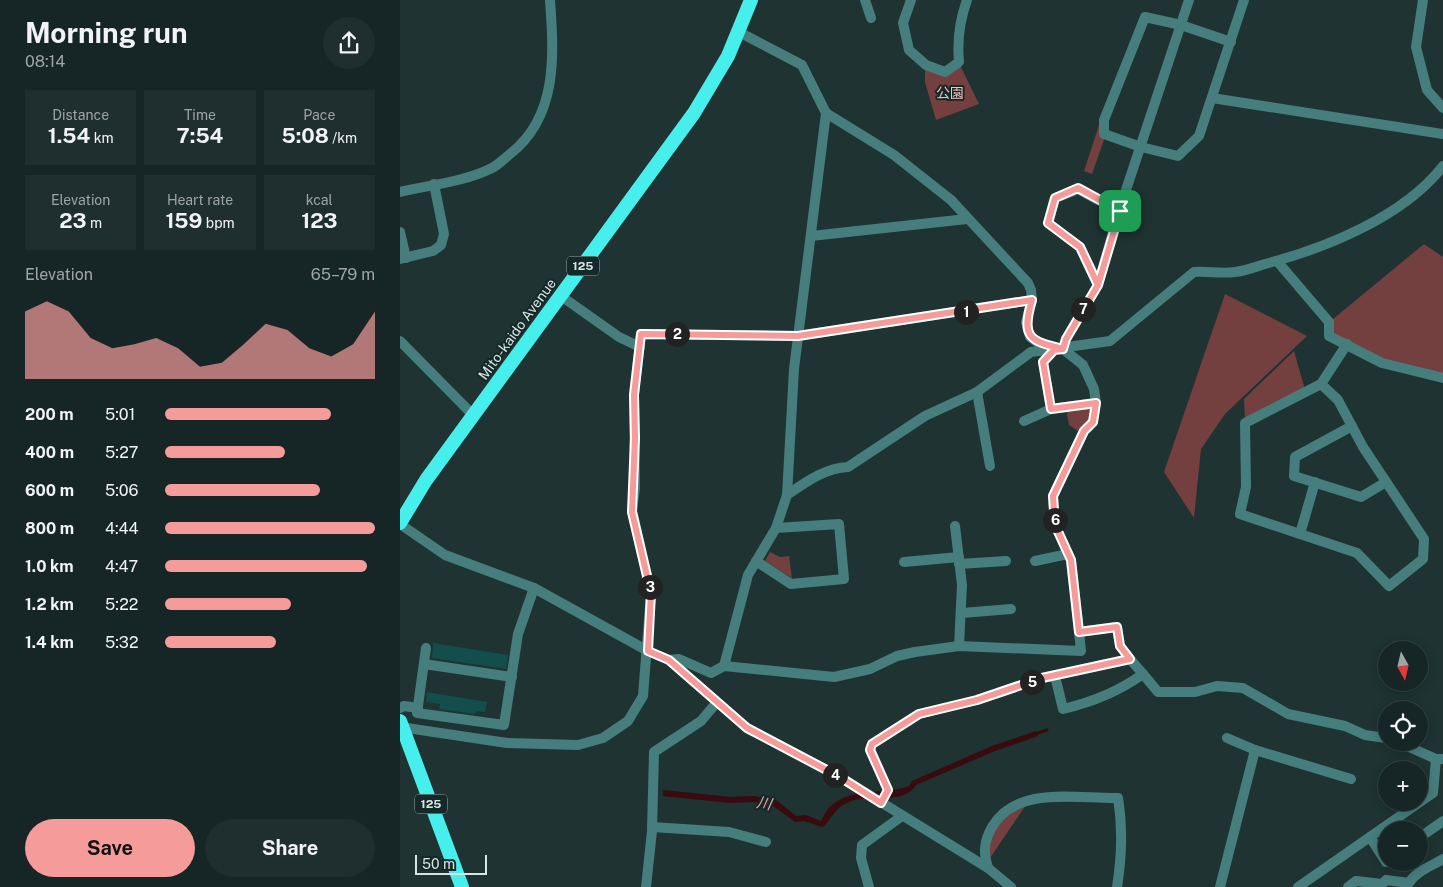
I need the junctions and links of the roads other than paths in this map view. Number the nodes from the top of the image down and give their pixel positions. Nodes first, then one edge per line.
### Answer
1 (550, 0) edge
2 (751, 0) edge
3 (865, 0) edge
4 (911, 0) edge
5 (967, 0) edge
6 (1189, 0) edge
7 (1244, 0) edge
8 (1423, 0) edge
9 (871, 18) dead end
10 (1181, 25) junction
11 (739, 32) junction
12 (1231, 42) junction
13 (1212, 98) junction
14 (1443, 108) edge
15 (826, 113) junction
16 (1443, 134) edge
17 (1141, 147) junction
18 (1443, 166) edge
19 (434, 184) junction
20 (400, 192) edge
21 (1120, 211) junction
22 (967, 219) junction
23 (400, 232) edge
24 (811, 236) junction
25 (403, 258) edge
26 (1277, 261) junction
27 (1098, 285) junction
28 (561, 296) junction
29 (1032, 300) junction
30 (798, 336) junction
31 (400, 341) edge
32 (1347, 344) junction
33 (640, 347) junction
34 (1058, 349) junction
35 (1443, 378) edge
36 (1321, 384) junction
37 (977, 392) junction
38 (1096, 403) junction
39 (1051, 409) junction
40 (473, 416) junction
41 (1024, 421) dead end
42 (1352, 426) junction
43 (990, 466) dead end
44 (1315, 482) junction
45 (1386, 482) junction
46 (787, 495) junction
47 (401, 518) edge
48 (955, 526) dead end
49 (776, 528) junction
50 (1300, 534) junction
51 (1068, 554) junction
52 (959, 560) junction
53 (756, 561) junction
54 (1006, 561) dead end
55 (1035, 561) dead end
56 (904, 562) dead end
57 (534, 588) junction
58 (1011, 609) dead end
59 (962, 613) junction
60 (1079, 632) junction
61 (958, 646) junction
62 (426, 648) dead end
63 (648, 651) junction
64 (1130, 659) junction
65 (669, 660) junction
66 (424, 664) junction
67 (724, 666) junction
68 (1143, 674) junction
69 (1055, 676) junction
70 (512, 677) junction
71 (717, 702) junction
72 (400, 708) edge
73 (418, 708) junction
74 (401, 727) edge
75 (1378, 737) edge
76 (1227, 738) dead end
77 (1255, 750) junction
78 (1413, 751) edge
79 (1439, 759) edge
80 (1351, 779) dead end
81 (1438, 792) edge
82 (881, 803) junction
83 (902, 816) junction
84 (1443, 821) edge
85 (652, 827) junction
86 (1428, 832) edge
87 (1370, 837) junction
88 (766, 842) dead end
89 (1378, 850) edge
90 (1443, 859) edge
91 (988, 868) junction
92 (462, 887) edge
93 (646, 887) edge
94 (869, 887) edge
95 (1012, 887) edge
96 (1117, 887) edge
97 (1220, 887) edge
98 (1298, 887) edge
99 (1348, 887) edge

1 - 19 street
2 - 11 highway, Mito-kaido Avenue / 125
3 - 9 street
4 - 5 street
6 - 10 street
7 - 12 street
8 - 14 street
10 - 12 street
10 - 17 street
10 - 17 street
11 - 15 street
11 - 28 highway, Mito-kaido Avenue / 125
12 - 13 street
13 - 16 street
13 - 17 street
15 - 22 street
15 - 24 street
17 - 21 street
18 - 26 street
19 - 20 street
19 - 25 street
21 - 27 street
21 - 27 street
22 - 24 street
22 - 29 street
23 - 25 street
24 - 30 street
26 - 32 street
26 - 34 street
27 - 34 street
28 - 33 street
28 - 40 highway, Mito-kaido Avenue / 125
29 - 30 street
29 - 34 street
30 - 33 street
30 - 46 street
31 - 40 street
32 - 35 street
32 - 36 street
33 - 63 street
34 - 37 street
34 - 38 street
34 - 39 street
36 - 42 street
36 - 50 street
37 - 43 street
37 - 46 street
38 - 39 street
38 - 51 street
39 - 41 street
40 - 47 highway, Mito-kaido Avenue / 125
42 - 44 street
42 - 45 street
44 - 45 street
44 - 50 street
45 - 50 street
46 - 49 street
47 - 57 street
48 - 52 street
49 - 53 street
49 - 53 street
51 - 55 street
51 - 60 street
52 - 54 street
52 - 56 street
52 - 59 street
53 - 67 street
57 - 63 street
57 - 70 street
58 - 59 street
59 - 61 street
60 - 61 street
60 - 64 street
61 - 67 street
62 - 66 street
63 - 65 street
63 - 74 street
64 - 68 street
64 - 69 street
65 - 67 street
65 - 71 street
66 - 70 street
66 - 73 street
68 - 69 street
68 - 75 street
69 - 82 street
70 - 73 street
71 - 82 street
71 - 85 street
72 - 73 street
74 - 92 highway, 125
76 - 77 street
77 - 80 street
77 - 97 street
78 - 79 street
79 - 81 street
81 - 87 street
82 - 83 street
83 - 91 street
83 - 94 street
84 - 86 street
85 - 88 street
85 - 93 street
87 - 89 street
87 - 98 street
90 - 99 street
91 - 95 street
91 - 96 street

